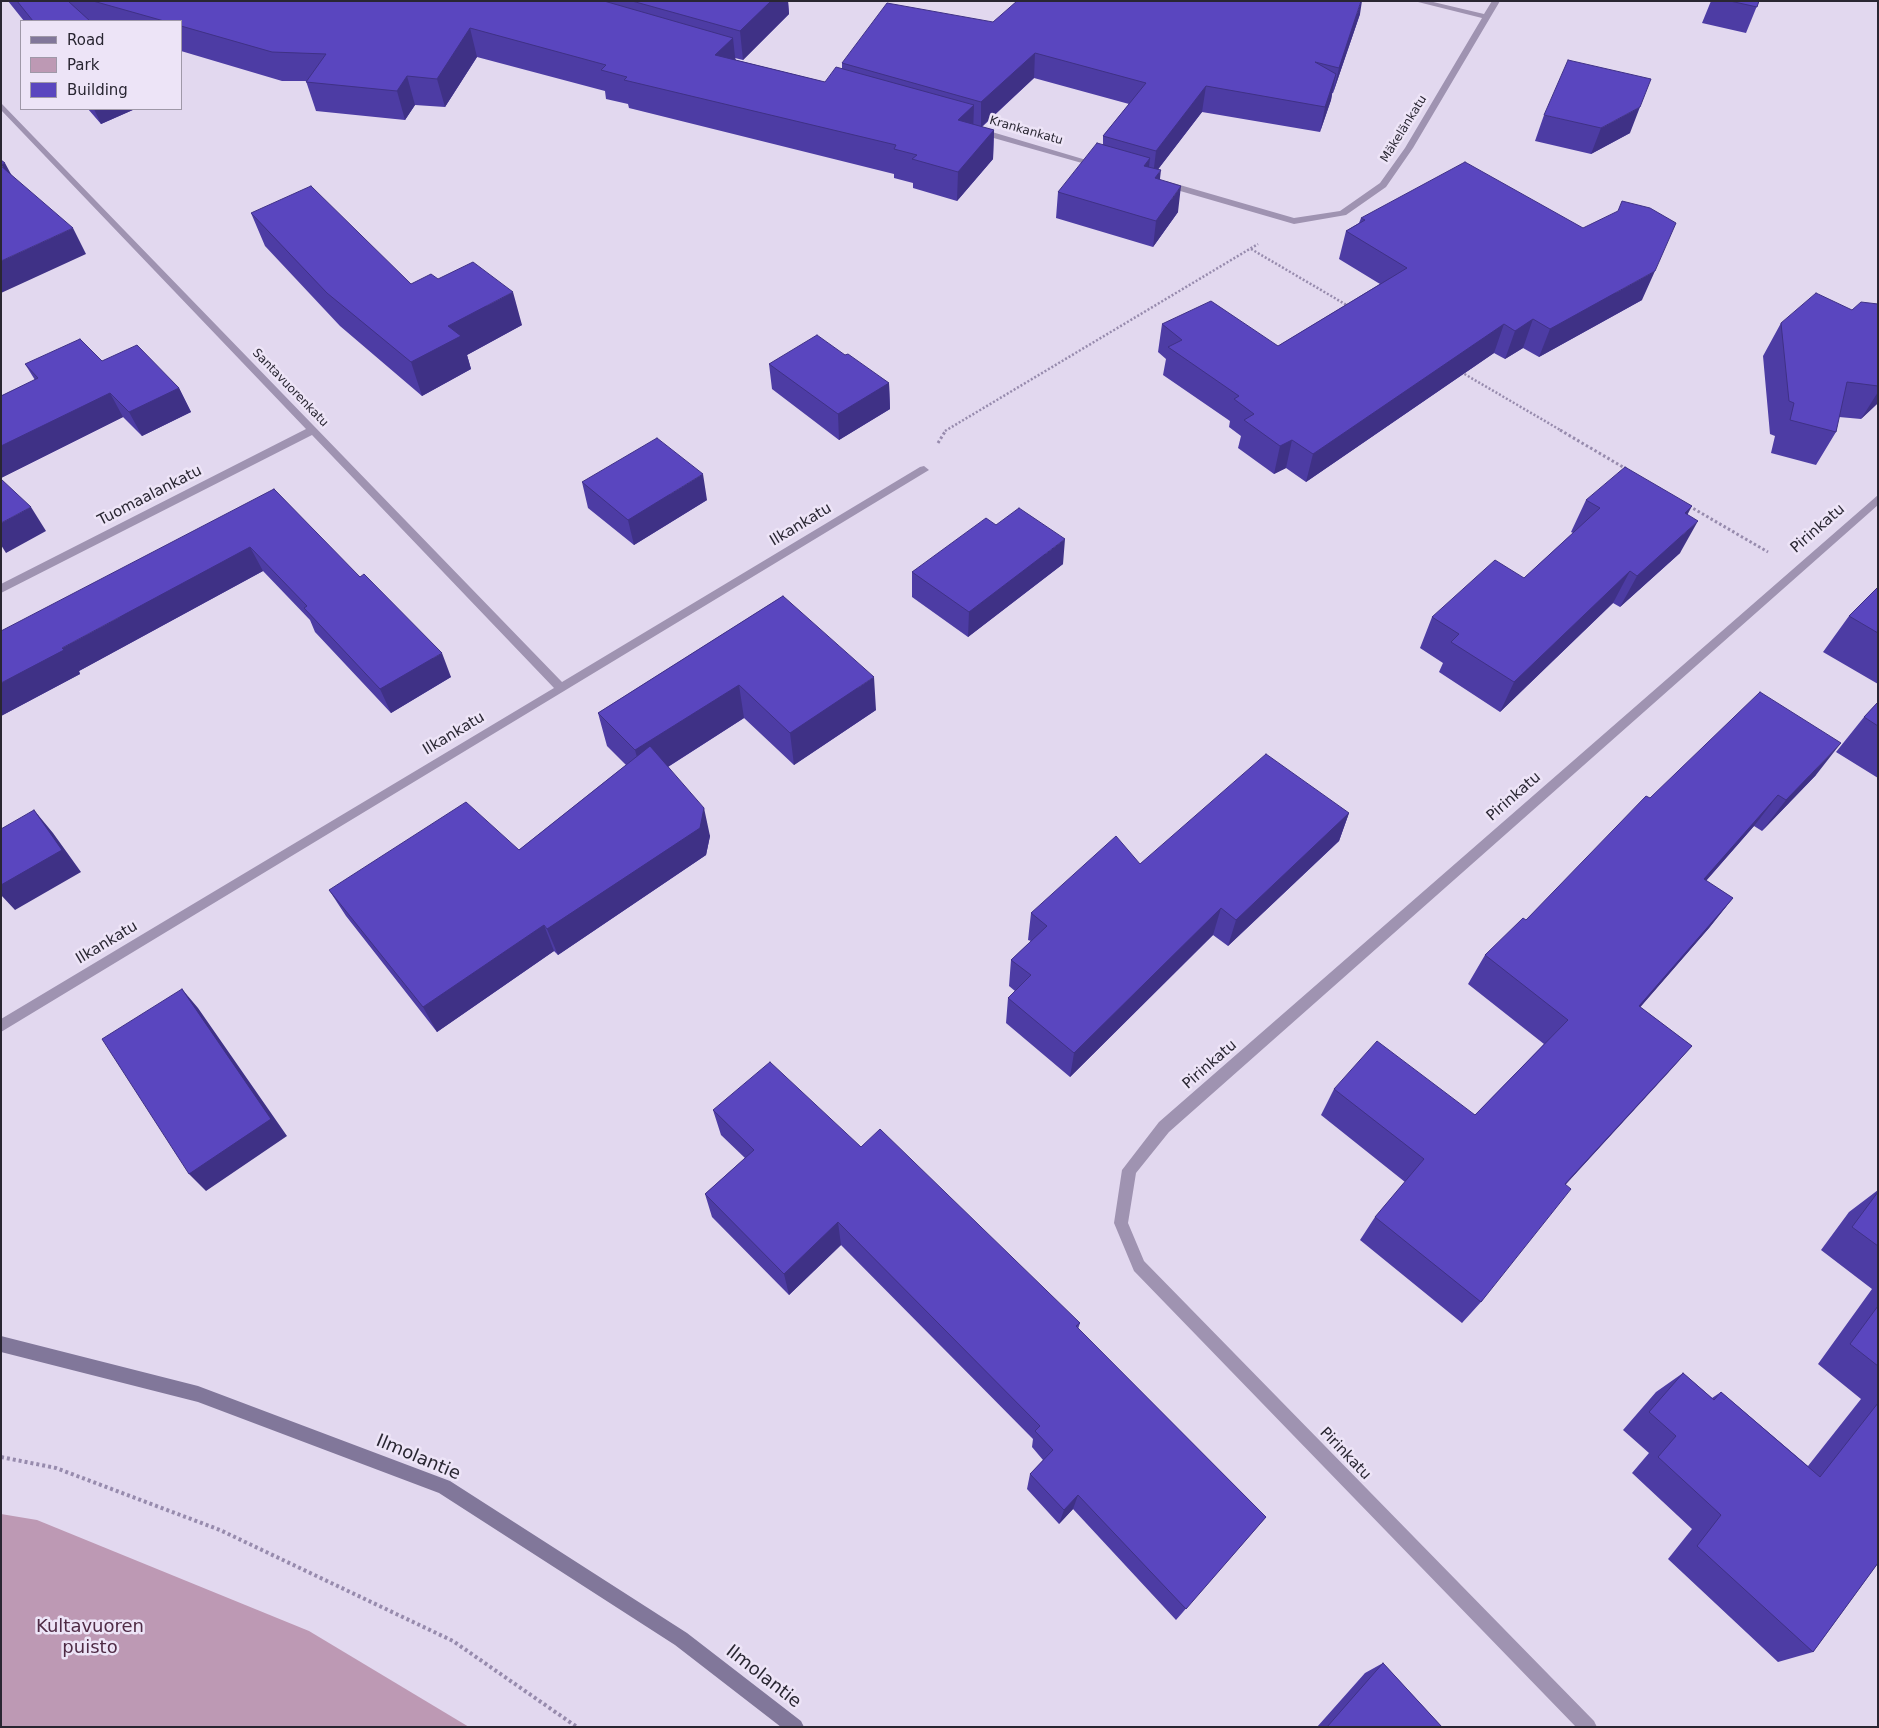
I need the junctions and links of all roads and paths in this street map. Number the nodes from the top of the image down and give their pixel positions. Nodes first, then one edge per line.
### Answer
1 (1418, 1) edge
2 (1496, 1) edge
3 (1487, 17) junction
4 (1, 105) edge
5 (970, 128) edge
6 (1113, 169) edge
7 (1161, 182) edge
8 (1294, 221) junction
9 (1251, 249) junction
10 (1354, 309) edge
11 (1456, 369) edge
12 (313, 430) junction
13 (924, 470) joint
14 (1635, 474) edge
15 (1878, 499) edge
16 (1686, 504) edge
17 (1797, 570) junction
18 (1, 589) edge
19 (561, 688) junction
20 (1, 1026) edge
21 (1, 1344) edge
22 (1, 1457) edge
23 (576, 1727) edge
24 (795, 1727) edge
25 (1588, 1727) edge

1 - 3 street
2 - 3 street, Mäkelänkatu
3 - 8 street, Mäkelänkatu
4 - 12 street, Santavuorenkatu
5 - 6 street, Krankankatu
7 - 8 street
8 - 9 path
9 - 10 path
9 - 13 path
11 - 14 path
12 - 18 street, Tuomaalankatu
12 - 19 street, Santavuorenkatu
13 - 19 street, Ilkankatu
15 - 17 street, Pirinkatu
16 - 17 path
17 - 25 street, Pirinkatu
19 - 20 street, Ilkankatu
21 - 24 street, Ilmolantie
22 - 23 path

